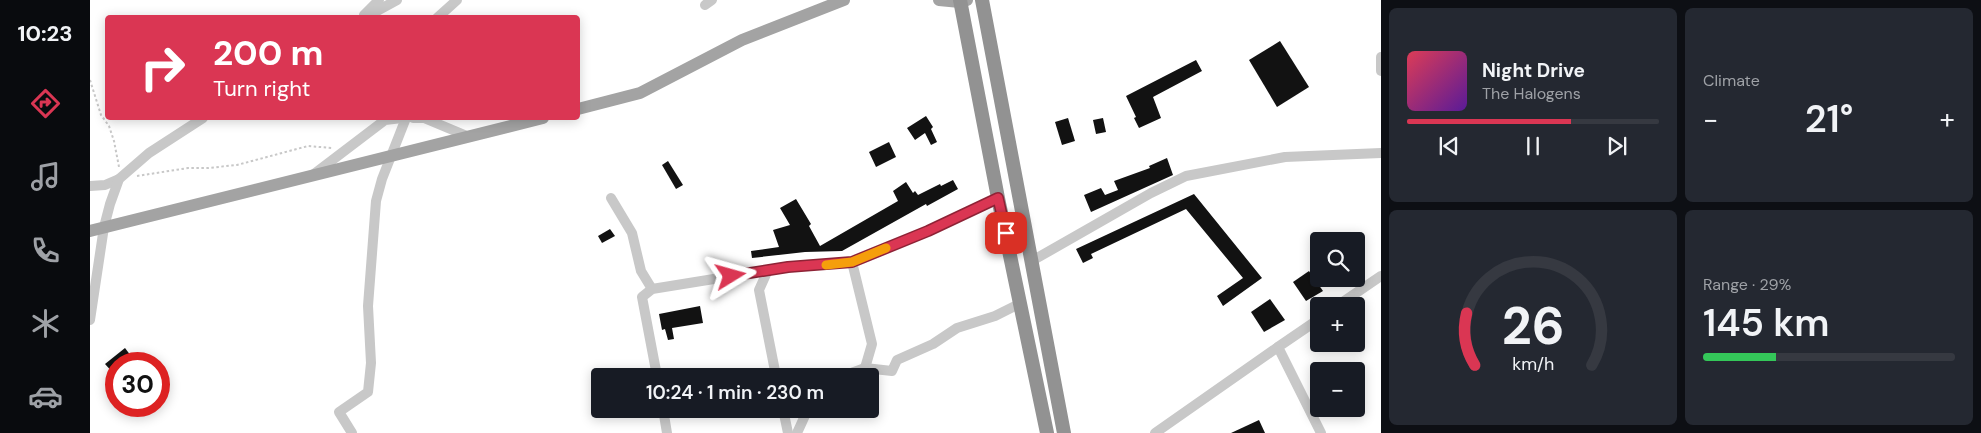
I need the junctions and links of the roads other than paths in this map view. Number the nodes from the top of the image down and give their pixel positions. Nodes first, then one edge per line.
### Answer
1 (379, 0) edge
2 (397, 0) edge
3 (457, 0) edge
4 (844, 0) edge
5 (939, 0) edge
6 (982, 0) edge
7 (962, 1) edge
8 (366, 15) edge
9 (369, 15) edge
10 (440, 15) edge
11 (1381, 57) edge
12 (1381, 71) edge
13 (580, 108) edge
14 (201, 120) edge
15 (385, 120) edge
16 (403, 120) edge
17 (429, 120) edge
18 (535, 120) edge
19 (467, 136) junction
20 (1381, 153) edge
21 (392, 155) junction
22 (312, 175) junction
23 (119, 179) junction
24 (90, 186) edge
25 (611, 198) dead end
26 (998, 198) junction
27 (104, 227) junction
28 (90, 230) edge
29 (852, 262) junction
30 (1030, 262) junction
31 (768, 270) junction
32 (1381, 276) edge
33 (652, 289) junction
34 (1350, 297) edge
35 (1021, 303) junction
36 (90, 320) edge
37 (1310, 325) edge
38 (1278, 347) junction
39 (655, 368) edge
40 (774, 368) edge
41 (865, 368) edge
42 (879, 370) edge
43 (664, 418) edge
44 (785, 418) edge
45 (804, 418) edge
46 (352, 433) edge
47 (667, 433) edge
48 (788, 433) edge
49 (797, 433) edge
50 (1047, 433) edge
51 (1064, 433) edge
52 (1155, 433) edge
53 (1322, 433) edge

1 - 8 street
2 - 9 street
3 - 10 street
4 - 13 main road
5 - 7 main road
6 - 30 highway
7 - 26 highway
11 - 12 street
14 - 23 street
15 - 22 street
16 - 21 street
17 - 19 street
18 - 19 main road
19 - 21 main road
20 - 30 street
21 - 22 main road
21 - 46 street
22 - 27 main road
23 - 24 street
23 - 27 street
25 - 33 street
26 - 29 street
26 - 35 highway
27 - 28 main road
27 - 36 street
29 - 31 street
29 - 41 street
30 - 51 highway
31 - 33 street
31 - 40 street
32 - 34 street
33 - 39 street
35 - 42 street
35 - 50 highway
37 - 38 street
38 - 52 street
38 - 53 street
43 - 47 street
44 - 48 street
45 - 49 street

